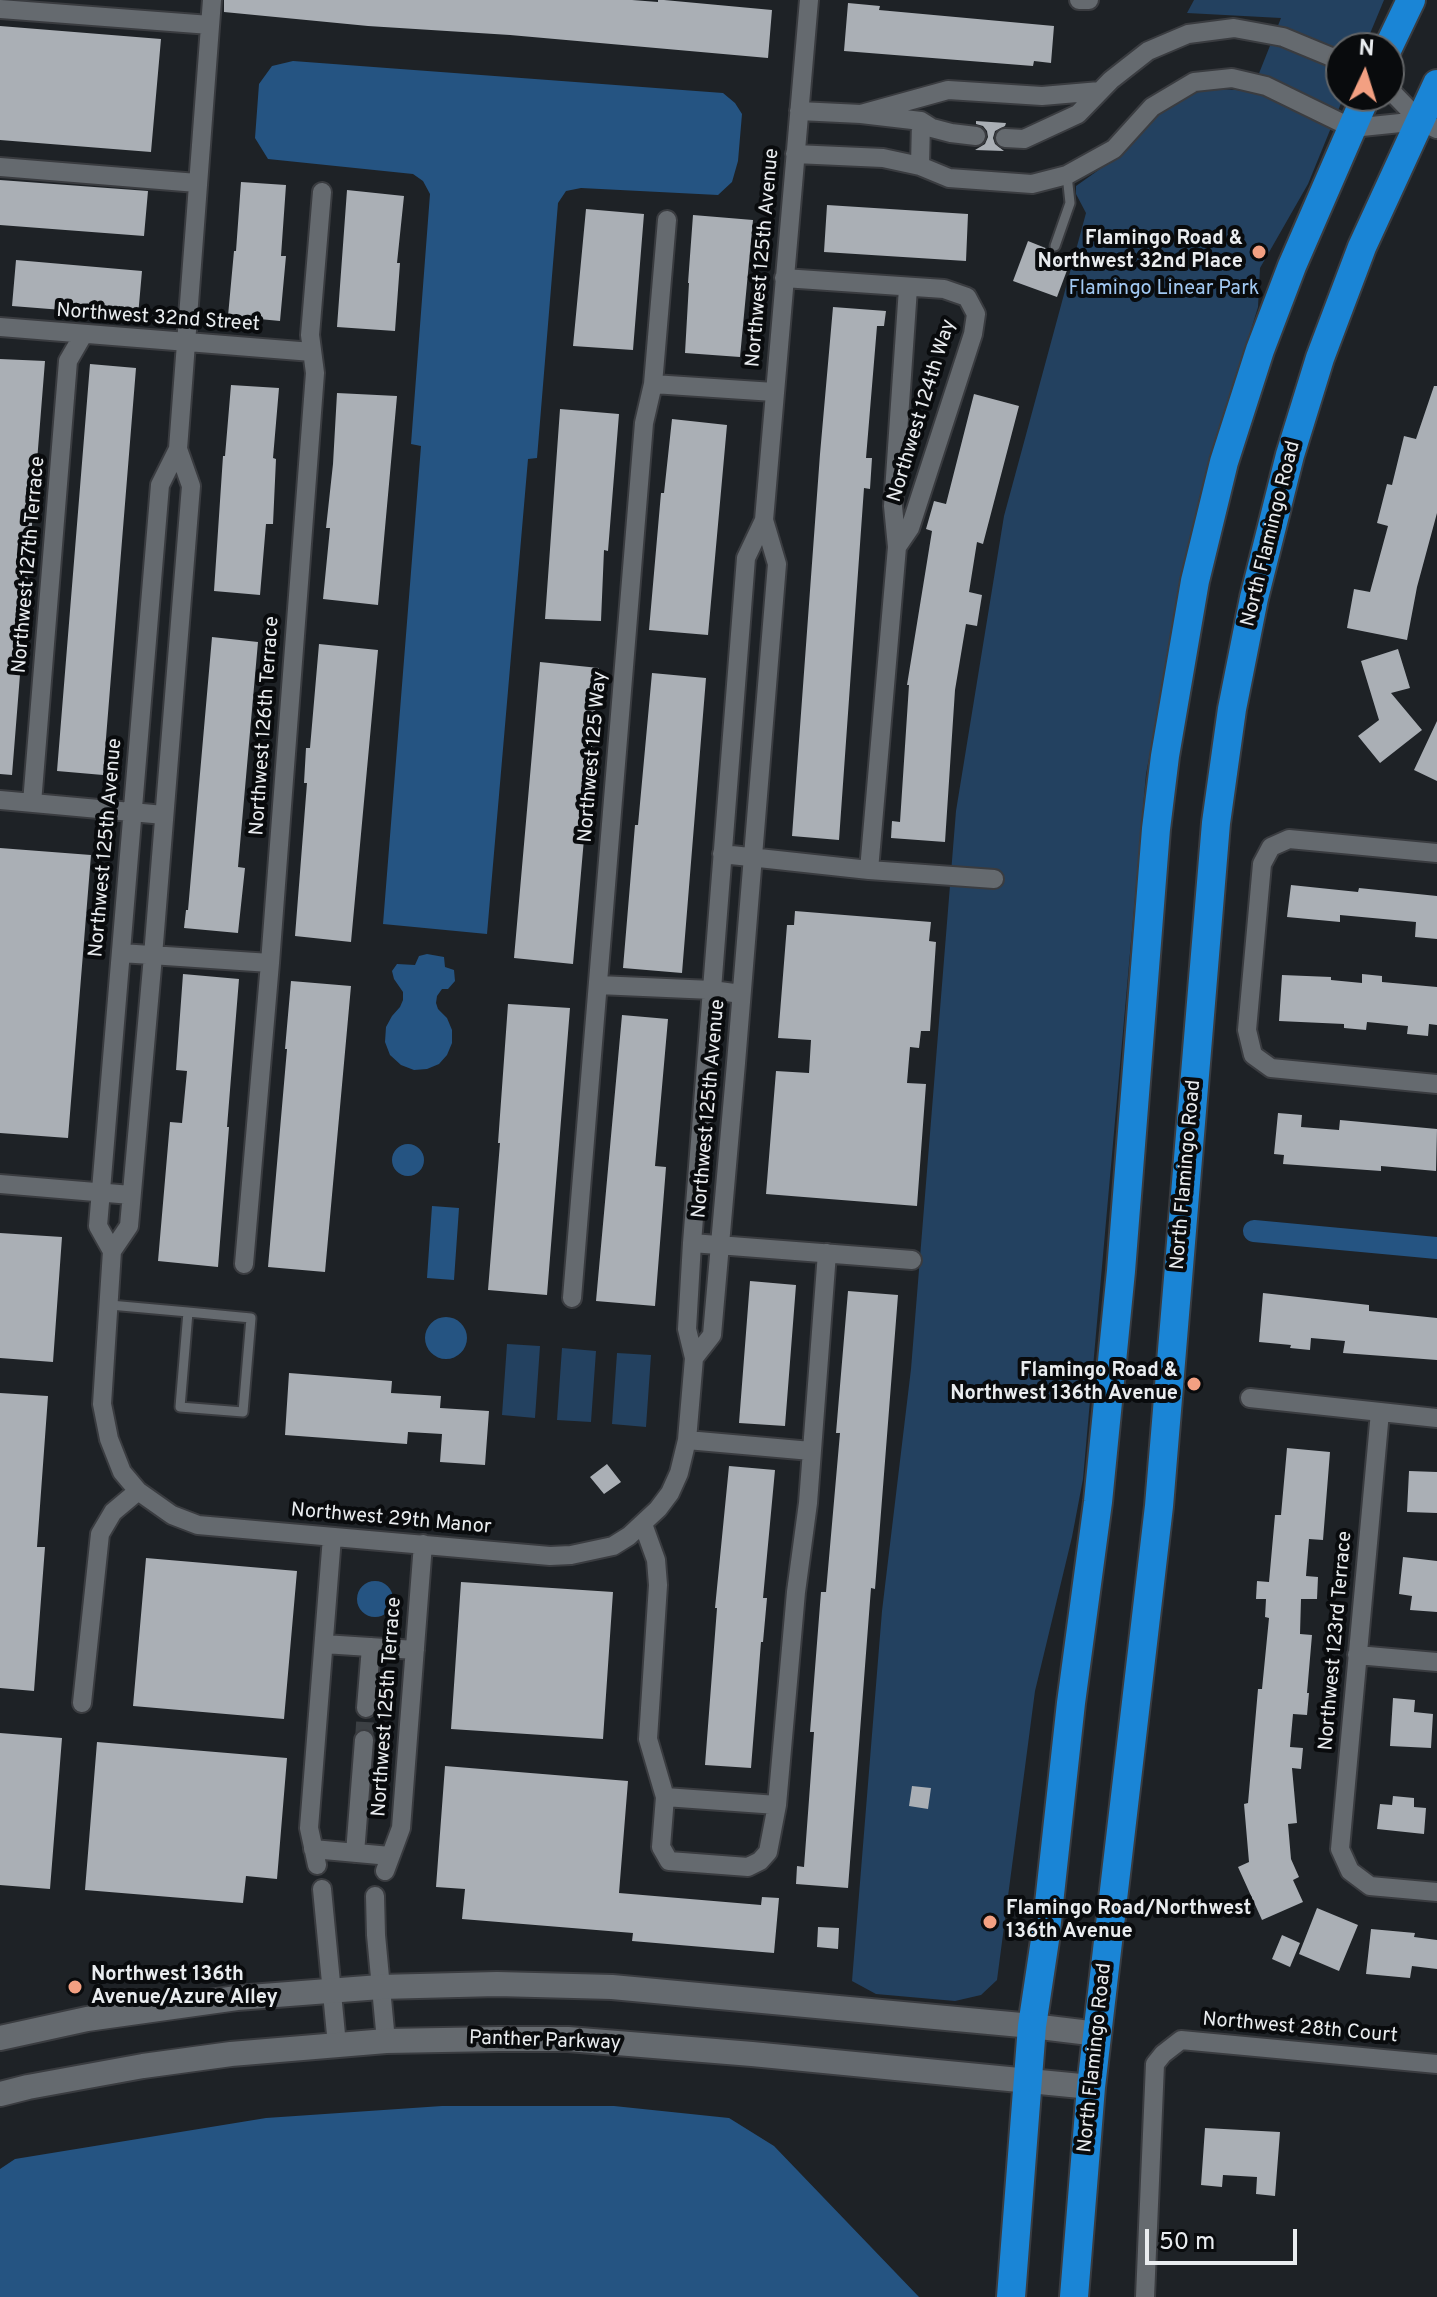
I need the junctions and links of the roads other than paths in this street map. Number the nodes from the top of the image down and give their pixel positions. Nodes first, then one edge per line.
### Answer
1 (212, 0) edge
2 (809, 0) edge
3 (1079, 0) edge
4 (1089, 0) edge
5 (1411, 0) edge
6 (0, 9) edge
7 (210, 25) junction
8 (1396, 32) edge
9 (1325, 54) edge
10 (1437, 84) edge
11 (1100, 91) junction
12 (1405, 103) edge
13 (799, 111) junction
14 (1359, 112) edge
15 (861, 114) junction
16 (921, 121) junction
17 (1429, 125) edge
18 (1352, 128) junction
19 (976, 136) dead end
20 (1005, 138) dead end
21 (795, 154) junction
22 (920, 166) junction
23 (0, 167) edge
24 (1067, 175) junction
25 (197, 183) junction
26 (322, 192) dead end
27 (667, 220) dead end
28 (1055, 246) dead end
29 (784, 278) junction
30 (908, 288) junction
31 (0, 327) edge
32 (83, 335) junction
33 (185, 343) junction
34 (312, 352) junction
35 (653, 384) junction
36 (774, 392) junction
37 (178, 449) junction
38 (764, 520) junction
39 (897, 547) junction
40 (0, 800) edge
41 (32, 803) junction
42 (132, 812) junction
43 (164, 815) junction
44 (1437, 853) edge
45 (722, 854) junction
46 (752, 857) junction
47 (869, 870) junction
48 (994, 879) dead end
49 (121, 953) junction
50 (153, 956) junction
51 (270, 963) junction
52 (598, 985) junction
53 (712, 990) junction
54 (741, 994) junction
55 (1437, 1084) edge
56 (0, 1184) edge
57 (101, 1193) junction
58 (131, 1195) junction
59 (692, 1243) junction
60 (720, 1245) junction
61 (112, 1251) junction
62 (827, 1253) junction
63 (912, 1260) dead end
64 (244, 1264) dead end
65 (572, 1298) dead end
66 (110, 1305) junction
67 (188, 1312) junction
68 (694, 1358) junction
69 (1250, 1398) dead end
70 (1380, 1412) junction
71 (1437, 1418) edge
72 (687, 1440) junction
73 (811, 1451) junction
74 (138, 1491) junction
75 (643, 1524) junction
76 (332, 1537) junction
77 (423, 1544) junction
78 (324, 1644) junction
79 (371, 1647) junction
80 (415, 1650) junction
81 (1357, 1655) junction
82 (1437, 1662) edge
83 (82, 1703) dead end
84 (366, 1708) tunnel mouth
85 (364, 1740) tunnel mouth
86 (665, 1797) junction
87 (777, 1805) junction
88 (355, 1853) junction
89 (322, 1889) dead end
90 (1437, 1892) edge
91 (375, 1896) dead end
92 (380, 1987) junction
93 (331, 1990) junction
94 (1032, 2026) junction
95 (1098, 2034) junction
96 (0, 2038) edge
97 (386, 2041) junction
98 (337, 2045) junction
99 (1437, 2064) edge
100 (1027, 2081) junction
101 (1091, 2087) junction
102 (0, 2094) edge
103 (1011, 2297) edge
104 (1074, 2297) edge
105 (1145, 2297) edge

1 - 7 street, Northwest 125th Avenue
2 - 13 street, Northwest 125th Avenue
3 - 4 street
5 - 8 highway
6 - 7 street
7 - 25 street, Northwest 125th Avenue
9 - 11 street
10 - 17 highway, North Flamingo Road
11 - 15 street
11 - 20 street
12 - 17 street
13 - 15 street
13 - 21 street, Northwest 125th Avenue
14 - 18 highway
15 - 16 street
16 - 19 street
16 - 22 street
17 - 18 street
17 - 95 highway, North Flamingo Road
18 - 24 street
18 - 94 highway
21 - 22 street
21 - 29 street, Northwest 125th Avenue
22 - 24 street
23 - 25 street
24 - 28 lane
25 - 33 street, Northwest 125th Avenue
26 - 34 street, Northwest 126th Terrace
27 - 35 street, Northwest 125 Way
29 - 30 street, Northwest 124th Way
29 - 36 street, Northwest 125th Avenue
30 - 39 street, Northwest 124th Way
30 - 39 street, Northwest 124th Way
31 - 32 street, Northwest 32nd Street
32 - 33 street, Northwest 32nd Street
32 - 41 street, Northwest 127th Terrace
33 - 34 street, Northwest 32nd Street
33 - 37 street, Northwest 125th Avenue
34 - 51 street, Northwest 126th Terrace
35 - 36 street
35 - 52 street, Northwest 125 Way
36 - 38 street, Northwest 125th Avenue
37 - 42 street, Northwest 125th Avenue
37 - 43 street, Northwest 125th Avenue
38 - 45 street, Northwest 125th Avenue
38 - 46 street, Northwest 125th Avenue
39 - 47 street, Northwest 124th Way
40 - 41 street
41 - 42 street
42 - 43 street
42 - 49 street, Northwest 125th Avenue
43 - 50 street, Northwest 125th Avenue
44 - 55 street
45 - 46 street
45 - 53 street, Northwest 125th Avenue
46 - 47 street
46 - 54 street, Northwest 125th Avenue
47 - 48 street
49 - 50 street
49 - 57 street, Northwest 125th Avenue
50 - 51 street
50 - 58 street, Northwest 125th Avenue
51 - 64 street, Northwest 126th Terrace
52 - 53 street
52 - 65 street, Northwest 125 Way
53 - 54 street
53 - 59 street, Northwest 125th Avenue
54 - 60 street, Northwest 125th Avenue
56 - 57 street
57 - 58 street
57 - 61 street, Northwest 125th Avenue
58 - 61 street, Northwest 125th Avenue
59 - 60 street
59 - 68 street, Northwest 125th Avenue
60 - 62 street
60 - 68 street, Northwest 125th Avenue
61 - 66 street, Northwest 125th Avenue
62 - 63 street
62 - 73 street
66 - 67 lane
66 - 74 street, Northwest 125th Avenue
67 - 67 lane
68 - 72 street, Northwest 125th Avenue
69 - 70 street
70 - 71 street
70 - 81 street, Northwest 123rd Terrace
72 - 73 street
72 - 75 street, Northwest 125th Avenue
73 - 87 street
74 - 76 street, Northwest 29th Manor
74 - 83 street
75 - 77 street, Northwest 29th Manor
75 - 86 street
76 - 77 street, Northwest 29th Manor
76 - 78 street
77 - 80 street, Northwest 125th Terrace
78 - 79 street
78 - 88 street
79 - 80 street
79 - 84 street
80 - 88 street, Northwest 125th Terrace
81 - 82 street
81 - 90 street, Northwest 123rd Terrace
85 - 88 street
86 - 87 street
86 - 87 street
89 - 93 street
91 - 92 street
92 - 93 main road
92 - 94 main road
92 - 97 street
93 - 96 main road
93 - 98 street
94 - 95 main road
94 - 100 highway
95 - 101 highway, North Flamingo Road
97 - 98 main road, Panther Parkway
97 - 100 main road, Panther Parkway
98 - 102 main road, Panther Parkway
99 - 105 street, Northwest 28th Court
100 - 101 main road, Panther Parkway
100 - 103 highway
101 - 104 highway, North Flamingo Road

